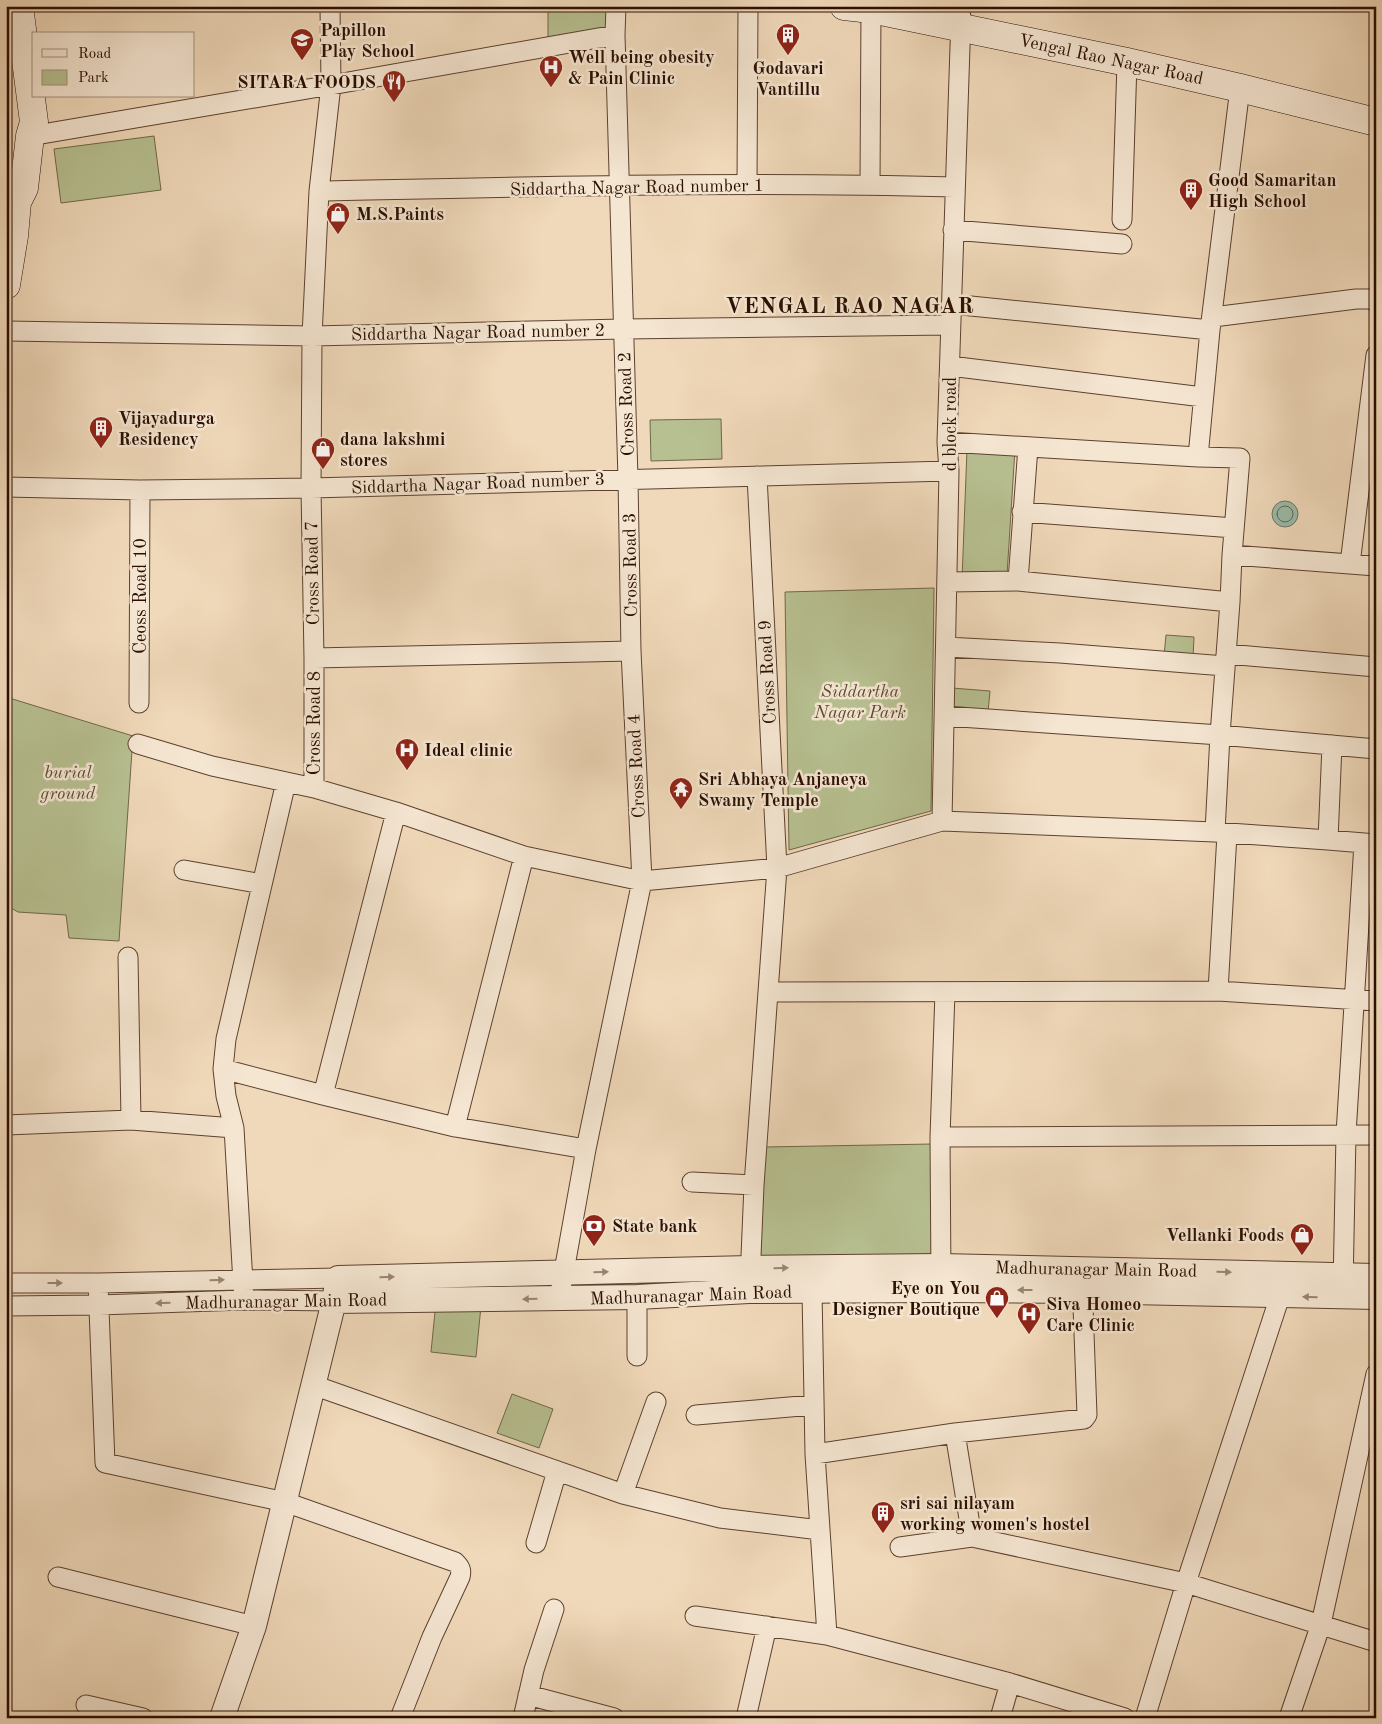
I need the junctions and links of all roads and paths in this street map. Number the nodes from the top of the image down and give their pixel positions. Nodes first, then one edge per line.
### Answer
1 (19, 6) edge
2 (330, 6) edge
3 (616, 6) edge
4 (748, 6) edge
5 (844, 6) edge
6 (918, 6) edge
7 (871, 9) junction
8 (961, 20) junction
9 (615, 34) junction
10 (6, 36) edge
11 (1127, 62) junction
12 (1209, 75) junction
13 (331, 85) junction
14 (1253, 87) junction
15 (1376, 109) edge
16 (1376, 122) edge
17 (30, 136) junction
18 (870, 184) junction
19 (747, 185) junction
20 (619, 186) junction
21 (955, 187) junction
22 (319, 192) junction
23 (1122, 220) dead end
24 (953, 230) junction
25 (10, 236) edge
26 (1122, 244) dead end
27 (6, 285) edge
28 (1376, 302) edge
29 (951, 304) junction
30 (1212, 323) junction
31 (950, 325) junction
32 (624, 329) junction
33 (6, 332) edge
34 (312, 336) junction
35 (1376, 355) edge
36 (950, 366) junction
37 (1203, 397) junction
38 (946, 442) junction
39 (1028, 447) junction
40 (1198, 457) junction
41 (949, 471) junction
42 (756, 476) junction
43 (628, 479) junction
44 (6, 487) edge
45 (311, 488) junction
46 (140, 490) junction
47 (1022, 512) junction
48 (1234, 528) junction
49 (1232, 556) junction
50 (1350, 564) junction
51 (1376, 566) edge
52 (1018, 581) junction
53 (947, 582) junction
54 (1230, 602) junction
55 (946, 647) junction
56 (631, 651) junction
57 (314, 658) junction
58 (1226, 660) junction
59 (1376, 667) edge
60 (139, 702) dead end
61 (945, 716) junction
62 (1220, 735) junction
63 (138, 744) dead end
64 (1332, 745) junction
65 (1376, 749) edge
66 (286, 782) junction
67 (314, 788) junction
68 (396, 812) junction
69 (942, 821) junction
70 (1221, 833) junction
71 (1328, 840) junction
72 (1370, 844) edge
73 (524, 856) junction
74 (777, 868) junction
75 (184, 870) dead end
76 (642, 881) junction
77 (262, 884) junction
78 (128, 957) dead end
79 (1218, 991) junction
80 (768, 992) junction
81 (945, 992) junction
82 (1355, 999) junction
83 (1376, 1001) edge
84 (223, 1069) junction
85 (323, 1095) junction
86 (131, 1120) junction
87 (6, 1125) edge
88 (455, 1126) junction
89 (234, 1128) junction
90 (1346, 1134) junction
91 (1376, 1135) edge
92 (940, 1137) junction
93 (586, 1149) junction
94 (692, 1182) dead end
95 (754, 1185) junction
96 (941, 1266) junction
97 (815, 1267) junction
98 (750, 1268) junction
99 (564, 1273) junction
100 (1376, 1276) edge
101 (243, 1279) junction
102 (1082, 1280) junction
103 (6, 1283) edge
104 (98, 1283) junction
105 (1343, 1286) junction
106 (336, 1289) junction
107 (942, 1290) junction
108 (812, 1291) junction
109 (750, 1292) junction
110 (1280, 1296) junction
111 (1376, 1297) edge
112 (637, 1298) junction
113 (559, 1299) junction
114 (244, 1300) junction
115 (99, 1305) junction
116 (6, 1306) edge
117 (637, 1356) dead end
118 (1376, 1374) edge
119 (313, 1385) junction
120 (656, 1402) dead end
121 (813, 1404) junction
122 (696, 1415) dead end
123 (956, 1433) junction
124 (815, 1454) junction
125 (557, 1471) junction
126 (623, 1494) junction
127 (285, 1502) junction
128 (820, 1530) junction
129 (972, 1537) junction
130 (536, 1543) dead end
131 (900, 1547) dead end
132 (58, 1577) dead end
133 (1186, 1583) junction
134 (554, 1609) dead end
135 (695, 1616) dead end
136 (1321, 1624) junction
137 (254, 1626) junction
138 (767, 1626) junction
139 (827, 1636) junction
140 (1376, 1642) edge
141 (1010, 1683) junction
142 (528, 1695) junction
143 (86, 1705) dead end
144 (143, 1718) edge
145 (222, 1718) edge
146 (400, 1718) edge
147 (523, 1718) edge
148 (614, 1718) edge
149 (746, 1718) edge
150 (1000, 1718) edge
151 (1125, 1718) edge
152 (1145, 1718) edge
153 (1289, 1718) edge

1 - 17 main road
2 - 13 street, Cross Road 7
3 - 9 street, Cross Road 2
4 - 19 street
5 - 7 main road, Vengal Rao Nagar Road
6 - 8 main road, Vengal Rao Nagar Road
7 - 8 main road, Vengal Rao Nagar Road
7 - 18 street
8 - 11 main road, Vengal Rao Nagar Road
8 - 12 main road, Vengal Rao Nagar Road
8 - 21 street, d block road
9 - 13 street
9 - 20 street, Cross Road 2
10 - 17 main road
11 - 12 main road, Vengal Rao Nagar Road
11 - 23 street
12 - 14 main road, Vengal Rao Nagar Road
13 - 17 street
13 - 22 street, Cross Road 7
14 - 15 main road, Vengal Rao Nagar Road
14 - 16 main road, Vengal Rao Nagar Road
14 - 30 street
17 - 25 main road
18 - 19 street, Siddartha Nagar Road number 1
18 - 21 street, Siddartha Nagar Road number 1
19 - 20 street, Siddartha Nagar Road number 1
20 - 22 street, Siddartha Nagar Road number 1
20 - 32 street, Cross Road 2
21 - 24 street, d block road
22 - 34 street, Cross Road 7
24 - 26 street
24 - 29 street, d block road
25 - 27 main road
28 - 30 street
29 - 30 street
29 - 31 street, d block road
30 - 37 street
31 - 32 street, Siddartha Nagar Road number 2
31 - 36 street, d block road
32 - 34 street, Siddartha Nagar Road number 2
32 - 43 street, Cross Road 2
33 - 34 street, Siddartha Nagar Road number 2
34 - 45 street, Cross Road 7
35 - 50 street
36 - 37 street
36 - 38 street, d block road
37 - 40 street
38 - 39 street
38 - 41 street, d block road
39 - 40 street
39 - 47 street
40 - 48 street
41 - 42 street, Siddartha Nagar Road number 3
41 - 53 street, d block road
42 - 43 street, Siddartha Nagar Road number 3
42 - 74 street, Cross Road 9
43 - 45 street, Siddartha Nagar Road number 3
43 - 56 street, Cross Road 3
44 - 46 street, Siddartha Nagar Road number 3
45 - 46 street, Siddartha Nagar Road number 3
45 - 57 street, Cross Road 7
46 - 60 street, Ceoss Road 10
47 - 48 street
47 - 52 street
48 - 49 street
49 - 50 street
49 - 54 street
50 - 51 street
52 - 53 street
52 - 54 street
53 - 55 street, d block road
54 - 58 street
55 - 58 street
55 - 61 street, d block road
56 - 57 street
56 - 76 street, Cross Road 4
57 - 67 street, Cross Road 8
58 - 59 street
58 - 62 street
61 - 62 street
61 - 69 street, d block road
62 - 64 street
62 - 70 street
63 - 66 street
64 - 65 street
64 - 71 street
66 - 67 street
66 - 77 street
67 - 68 street
68 - 73 street
68 - 85 street
69 - 70 street
69 - 74 street
70 - 71 street
70 - 79 street
71 - 72 street
72 - 82 street
73 - 76 street
73 - 88 street
74 - 76 street
74 - 80 street, Cross Road 9
75 - 77 street
76 - 93 street, Cross Road 4
77 - 84 street
78 - 86 street
79 - 81 street
79 - 82 street
80 - 81 street
80 - 95 street, Cross Road 9
81 - 92 street
82 - 83 street
82 - 90 street
84 - 85 street
84 - 89 street
85 - 88 street
86 - 87 street
86 - 89 street
88 - 93 street
89 - 101 street
90 - 91 street
90 - 92 street
90 - 105 street
92 - 96 street
93 - 99 street, Cross Road 4
94 - 95 street
95 - 98 street, Cross Road 9
96 - 97 street, Madhuranagar Main Road
96 - 102 street, Madhuranagar Main Road
96 - 107 street
98 -> 97 street, Madhuranagar Main Road
97 - 108 street
99 -> 98 street, Madhuranagar Main Road
98 - 109 street, Cross Road 9
106 -> 99 street, Madhuranagar Main Road
99 - 113 street, Cross Road 4
100 - 105 street, Madhuranagar Main Road
104 -> 101 street, Madhuranagar Main Road
101 - 106 street, Madhuranagar Main Road
101 - 114 street
102 -> 105 street, Madhuranagar Main Road
102 -> 107 street, Madhuranagar Main Road
102 - 110 street, Madhuranagar Main Road
102 - 123 street
103 -> 104 street, Madhuranagar Main Road
104 - 115 street
105 -> 110 street, Madhuranagar Main Road
105 - 111 street, Madhuranagar Main Road
113 -> 106 street, Madhuranagar Main Road
106 - 114 street, Madhuranagar Main Road
106 - 119 street
107 - 108 street, Madhuranagar Main Road
108 - 109 street, Madhuranagar Main Road
108 - 121 street
109 - 112 street, Madhuranagar Main Road
110 - 133 street
112 - 113 street, Madhuranagar Main Road
112 - 117 street
114 -> 115 street, Madhuranagar Main Road
115 - 116 street, Madhuranagar Main Road
115 - 127 street
118 - 136 street
119 - 125 street
119 - 127 street
120 - 126 street
121 - 122 street
121 - 124 street
123 - 124 street
123 - 129 street
124 - 128 street
125 - 126 street
125 - 130 street
126 - 128 street
127 - 137 street
127 - 146 street
128 - 139 street
129 - 131 street
129 - 133 street
132 - 137 street
133 - 136 street
133 - 152 street
134 - 142 street
135 - 138 street
136 - 140 street
136 - 153 street
137 - 145 street
138 - 139 street
138 - 149 street
139 - 141 street
141 - 150 street
141 - 151 street
142 - 147 street
142 - 148 street
143 - 144 street

